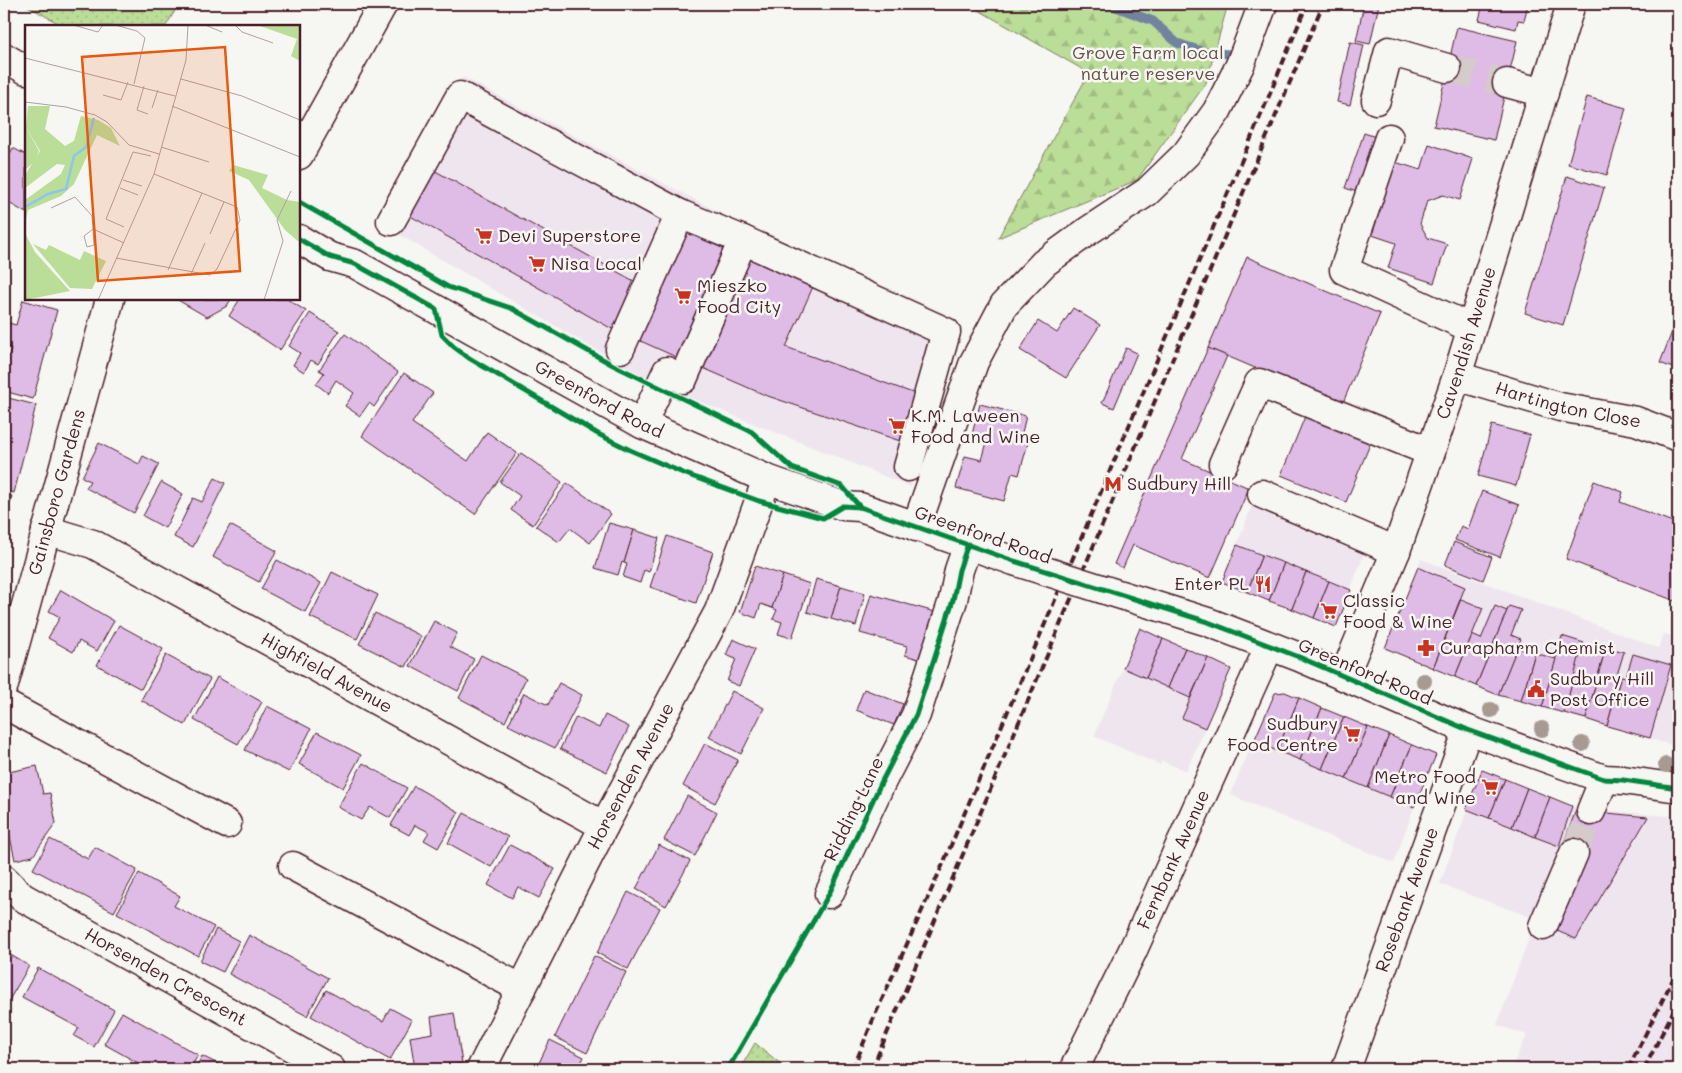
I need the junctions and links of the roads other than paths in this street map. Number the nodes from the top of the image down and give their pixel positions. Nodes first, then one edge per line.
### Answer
1 (383, 4) edge
2 (1263, 4) edge
3 (1571, 4) edge
4 (4, 57) edge
5 (1447, 68) tunnel mouth
6 (25, 69) edge
7 (1507, 83) tunnel mouth
8 (1544, 93) junction
9 (1376, 100) dead end
10 (1388, 138) dead end
11 (300, 153) edge
12 (680, 214) junction
13 (391, 221) dead end
14 (300, 240) edge
15 (743, 240) junction
16 (110, 300) edge
17 (1471, 328) junction
18 (620, 349) dead end
19 (1457, 376) junction
20 (642, 424) junction
21 (1678, 436) edge
22 (1431, 452) junction
23 (1223, 464) dead end
24 (908, 467) dead end
25 (767, 479) junction
26 (1262, 494) dead end
27 (916, 527) junction
28 (46, 530) junction
29 (968, 544) junction
30 (1396, 551) junction
31 (1269, 646) junction
32 (1344, 676) junction
33 (4, 685) edge
34 (4, 704) edge
35 (1468, 730) junction
36 (1604, 779) junction
37 (1678, 788) edge
38 (1591, 812) tunnel mouth
39 (227, 824) dead end
40 (604, 826) junction
41 (1574, 853) tunnel mouth
42 (293, 866) dead end
43 (4, 879) edge
44 (829, 894) dead end
45 (1543, 926) dead end
46 (522, 989) junction
47 (331, 1069) edge
48 (481, 1069) edge
49 (1074, 1069) edge
50 (1346, 1069) edge

1 - 11 street
2 - 27 street
3 - 8 street, Cavendish Avenue
4 - 6 street
5 - 9 street
7 - 8 street
8 - 17 street, Cavendish Avenue
10 - 17 street
12 - 13 street
12 - 15 street
12 - 18 street
14 - 20 street, Greenford Road
15 - 20 street
15 - 24 street
16 - 28 street, Gainsboro Gardens
17 - 19 street, Cavendish Avenue
19 - 21 street, Hartington Close
19 - 22 street, Cavendish Avenue
20 - 25 street, Greenford Road
22 - 23 street
22 - 30 street, Cavendish Avenue
25 - 27 street, Greenford Road
25 - 40 street, Horsenden Avenue
26 - 30 street
27 - 29 street, Greenford Road
28 - 33 street, Gainsboro Gardens
28 - 40 street, Highfield Avenue
29 - 31 street, Greenford Road, bridge
29 - 44 street, Ridding Lane
30 - 32 street, Cavendish Avenue
31 - 32 street, Greenford Road
31 - 49 street, Fernbank Avenue
32 - 35 street, Greenford Road
34 - 39 street
35 - 36 street, Greenford Road
35 - 50 street, Rosebank Avenue
36 - 37 street, Greenford Road
36 - 38 street
40 - 46 street, Horsenden Avenue
41 - 45 street
42 - 46 street
43 - 47 street, Horsenden Crescent
46 - 48 street, Horsenden Avenue

